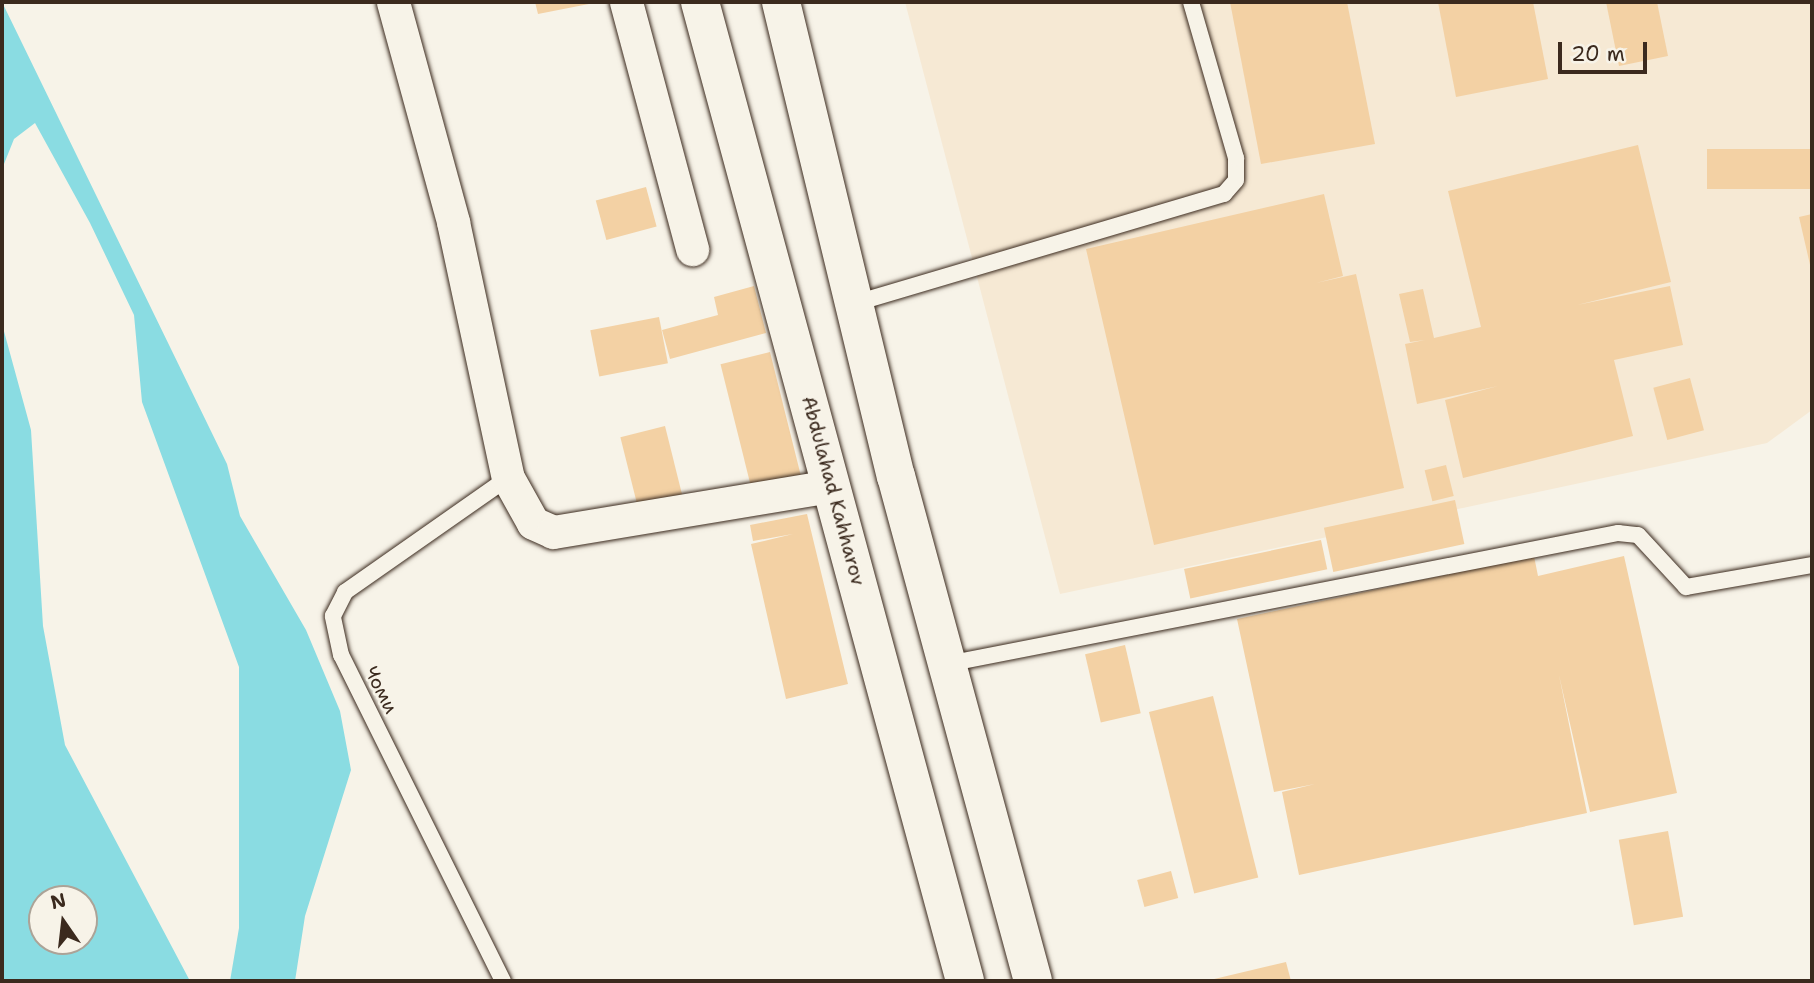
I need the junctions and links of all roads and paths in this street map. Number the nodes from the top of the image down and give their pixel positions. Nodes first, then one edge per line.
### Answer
1 (393, 2) edge
2 (626, 2) edge
3 (700, 2) edge
4 (781, 2) edge
5 (1191, 2) edge
6 (692, 249) dead end
7 (856, 303) junction
8 (508, 478) junction
9 (832, 486) junction
10 (1812, 565) edge
11 (947, 664) junction
12 (503, 981) edge
13 (965, 981) edge
14 (1033, 981) edge

1 - 8 street
2 - 6 street
3 - 9 main road, Abdulahad Kahharov
4 - 7 main road
5 - 7 lane
7 - 11 main road
8 - 9 street
8 - 12 lane, Чоми
9 - 13 main road, Abdulahad Kahharov
10 - 11 lane
11 - 14 main road

